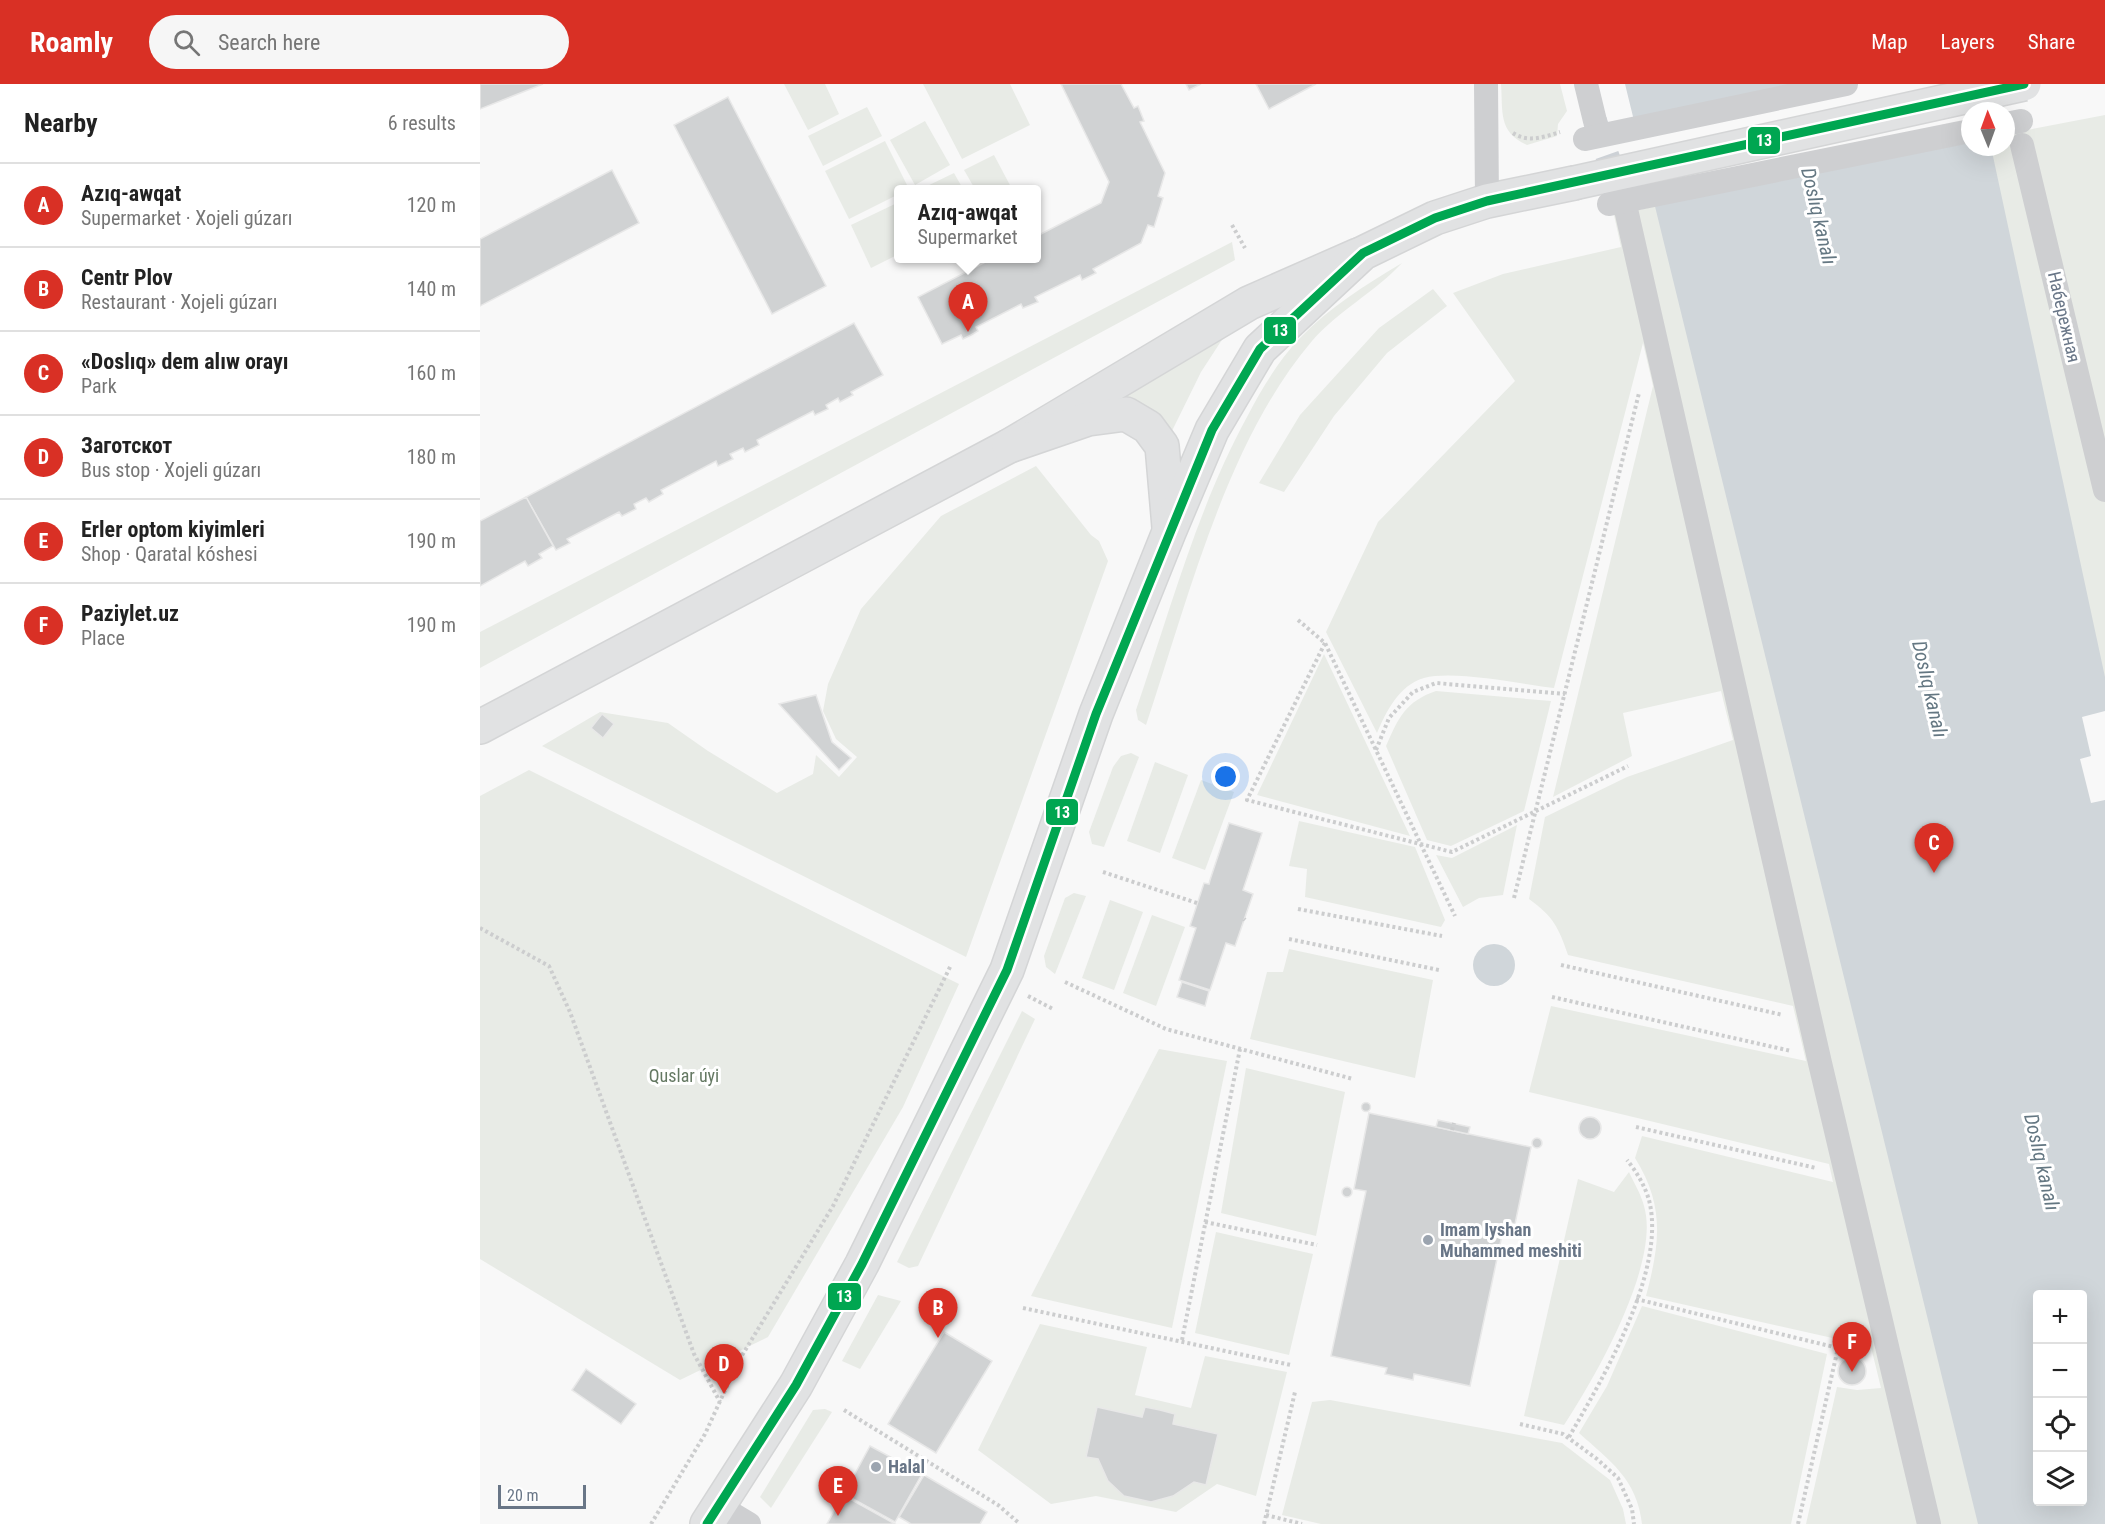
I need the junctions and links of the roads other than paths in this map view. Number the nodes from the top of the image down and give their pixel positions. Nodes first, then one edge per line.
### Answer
1 (1486, 84) edge
2 (1586, 84) edge
3 (1846, 84) edge
4 (2024, 84) edge
5 (2019, 132) edge
6 (1961, 133) edge
7 (1487, 201) junction
8 (1364, 253) junction
9 (1009, 446) junction
10 (2105, 490) edge
11 (1169, 532) junction
12 (480, 727) edge
13 (713, 1515) edge
14 (749, 1524) edge
15 (1929, 1524) edge

1 - 7 street
2 - 3 street, bridge
4 - 7 main road, bridge
5 - 10 street, Набережная
6 - 15 street, bridge
7 - 8 main road
8 - 9 main road
8 - 11 main road
9 - 11 main road
9 - 12 main road
11 - 13 main road
13 - 14 street

